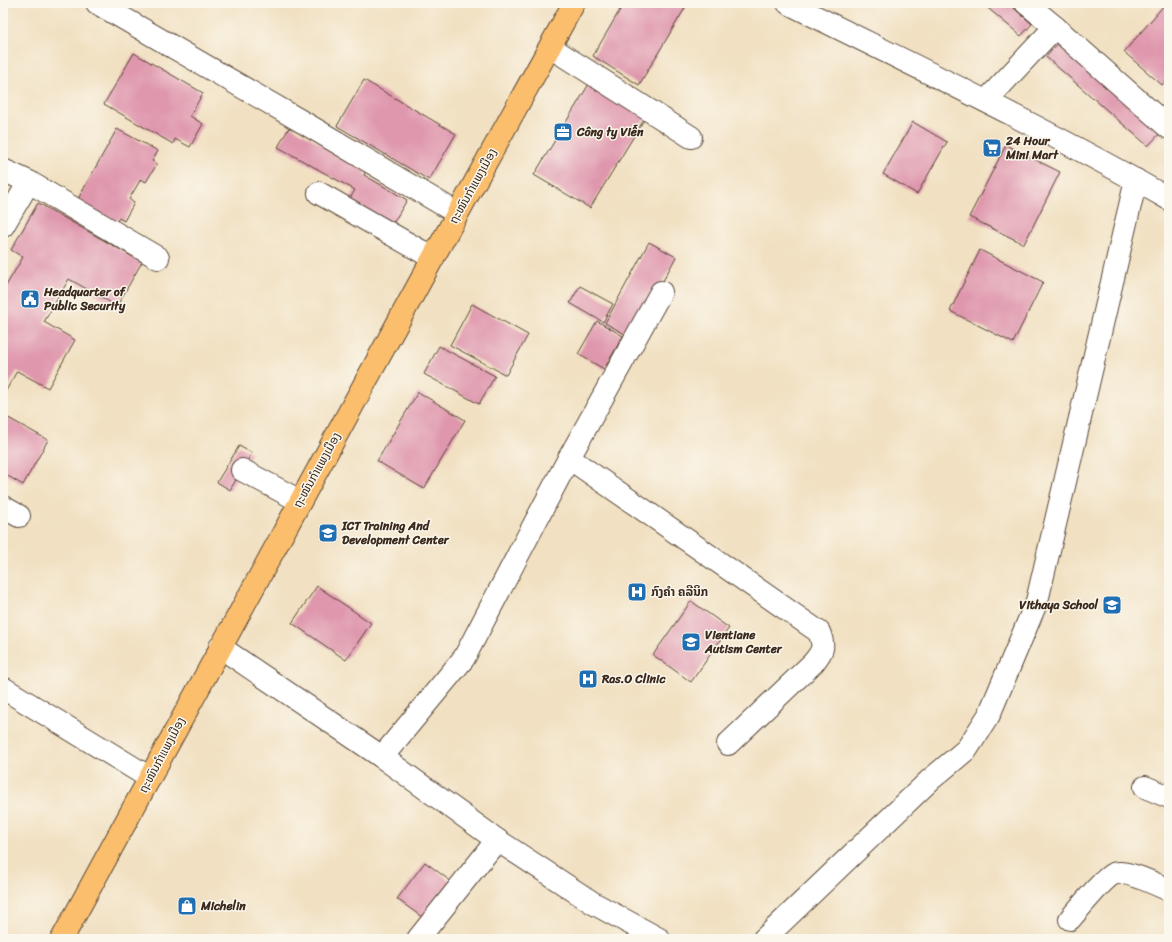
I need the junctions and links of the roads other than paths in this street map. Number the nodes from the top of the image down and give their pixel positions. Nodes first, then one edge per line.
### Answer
1 (97, 3) edge
2 (574, 3) edge
3 (788, 3) edge
4 (1026, 3) edge
5 (1055, 26) junction
6 (550, 47) junction
7 (986, 101) junction
8 (1169, 128) edge
9 (691, 137) dead end
10 (3, 170) edge
11 (1136, 180) junction
12 (28, 182) junction
13 (319, 193) dead end
14 (1169, 199) edge
15 (457, 214) junction
16 (3, 226) edge
17 (158, 258) dead end
18 (433, 258) junction
19 (662, 292) dead end
20 (568, 458) junction
21 (242, 470) dead end
22 (300, 501) junction
23 (220, 647) junction
24 (3, 688) edge
25 (728, 744) dead end
26 (382, 757) junction
27 (150, 778) junction
28 (1144, 787) dead end
29 (1169, 797) edge
30 (497, 840) junction
31 (1169, 890) edge
32 (1070, 919) dead end
33 (62, 939) edge
34 (418, 939) edge
35 (659, 939) edge
36 (764, 939) edge

1 - 15 street
2 - 6 main road, ຖະໜົນກຳແພງເມືອງ
3 - 7 street
4 - 5 street
5 - 7 street
5 - 8 street
6 - 9 street
6 - 15 main road, ຖະໜົນກຳແພງເມືອງ
7 - 11 street
10 - 12 street
11 - 14 street
11 - 36 street
12 - 16 street
12 - 17 street
13 - 18 street
15 - 18 main road, ຖະໜົນກຳແພງເມືອງ
18 - 22 main road, ຖະໜົນກຳແພງເມືອງ
19 - 20 street
20 - 25 street
20 - 26 street
21 - 22 street
22 - 23 main road, ຖະໜົນກຳແພງເມືອງ
23 - 26 street
23 - 27 main road, ຖະໜົນກຳແພງເມືອງ
24 - 27 street
26 - 30 street
27 - 33 main road, ຖະໜົນກຳແພງເມືອງ
28 - 29 street
30 - 34 street
30 - 35 street
31 - 32 street

